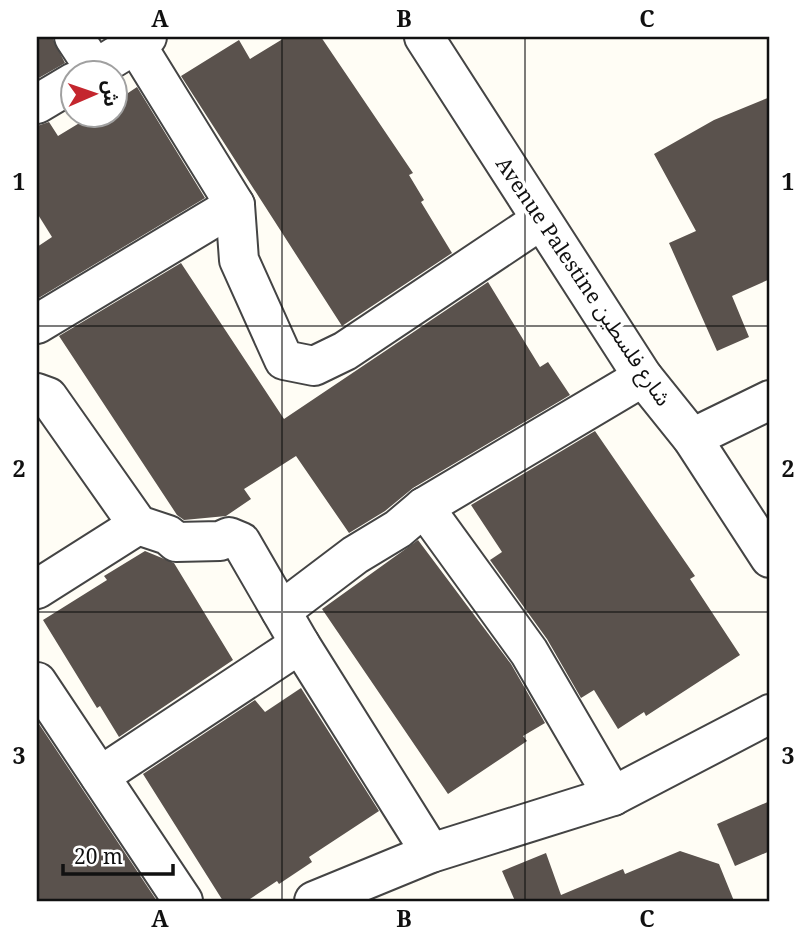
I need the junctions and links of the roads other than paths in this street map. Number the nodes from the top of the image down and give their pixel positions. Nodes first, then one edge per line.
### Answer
1 (74, 37) edge
2 (424, 37) edge
3 (141, 40) edge
4 (81, 60) edge
5 (109, 60) edge
6 (60, 90) edge
7 (37, 104) edge
8 (234, 205) junction
9 (541, 220) junction
10 (37, 324) edge
11 (643, 377) junction
12 (37, 393) edge
13 (770, 400) edge
14 (692, 438) junction
15 (424, 507) junction
16 (138, 525) junction
17 (770, 558) edge
18 (37, 589) edge
19 (281, 611) junction
20 (300, 644) junction
21 (39, 690) edge
22 (770, 714) edge
23 (100, 776) junction
24 (613, 796) junction
25 (431, 853) junction
26 (183, 901) edge
27 (314, 901) edge

1 - 4 street
2 - 9 street, Avenue Palestine شارع فلسطين
3 - 5 street
3 - 8 street
6 - 7 street
8 - 9 street
8 - 10 street
9 - 11 street, Avenue Palestine شارع فلسطين
11 - 14 street, Avenue Palestine شارع فلسطين
11 - 15 street
12 - 16 street
13 - 14 street
14 - 17 street, Avenue Palestine شارع فلسطين
15 - 19 street
15 - 24 street
16 - 18 street
16 - 19 street
19 - 20 street
20 - 23 street
20 - 25 street
21 - 23 street
22 - 24 street
23 - 26 street
24 - 25 street
25 - 27 street

